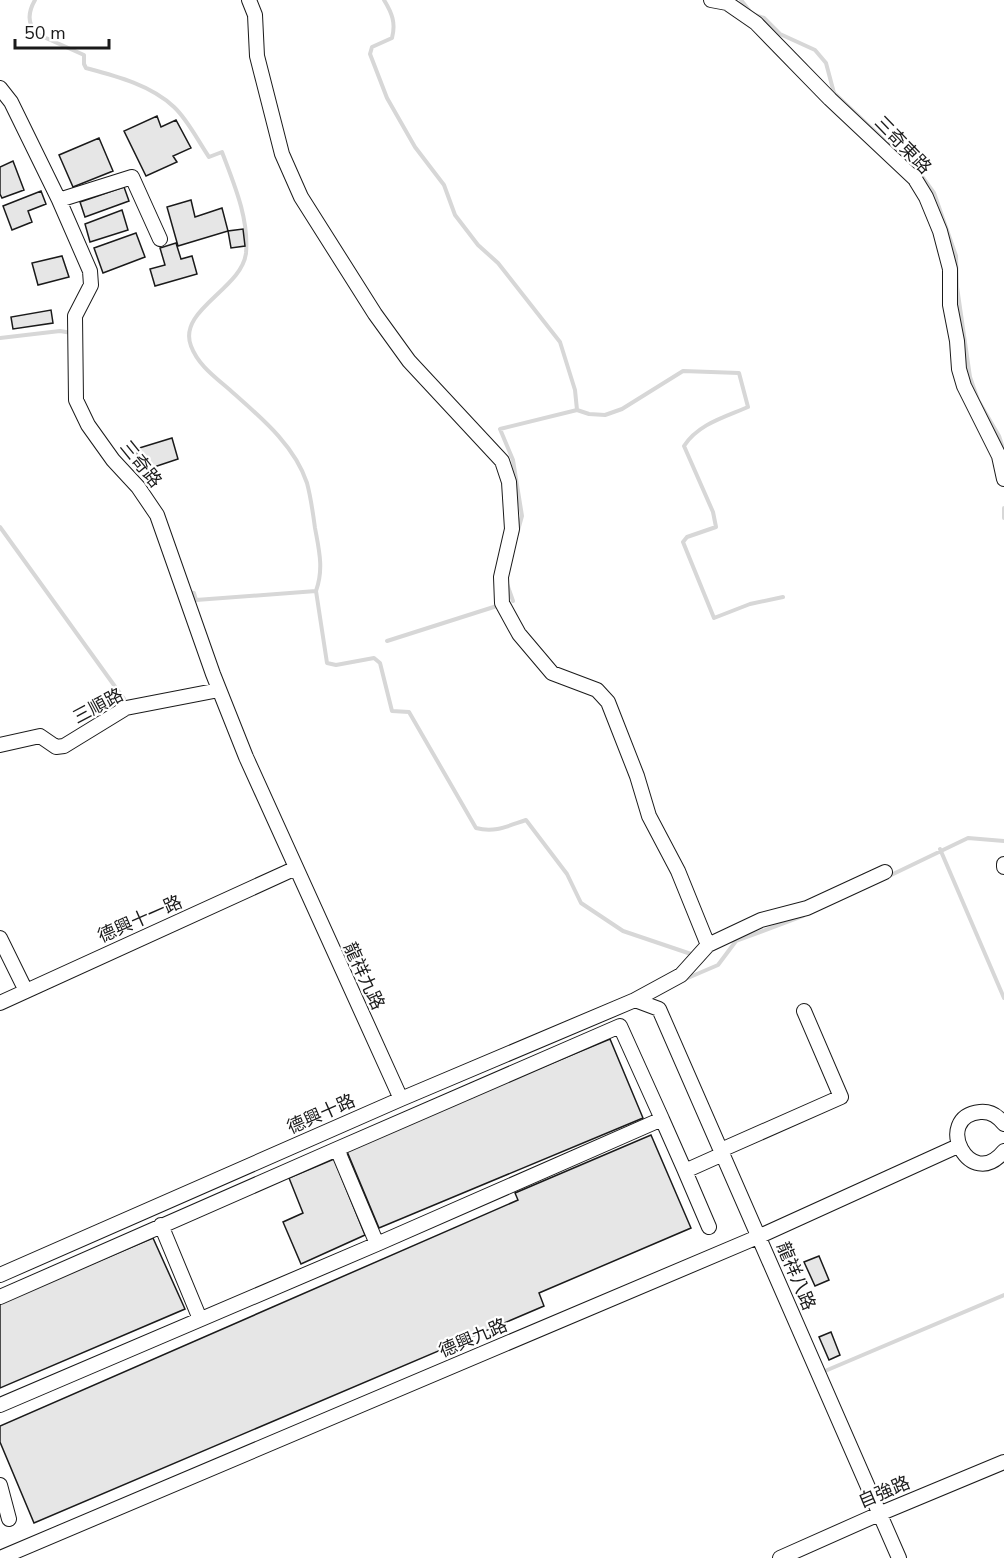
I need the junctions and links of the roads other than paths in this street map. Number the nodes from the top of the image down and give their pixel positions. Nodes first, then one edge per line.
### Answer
1 (249, 0) edge
2 (711, 0) edge
3 (0, 88) edge
4 (59, 200) junction
5 (160, 239) dead end
6 (1004, 479) edge
7 (219, 690) junction
8 (0, 745) edge
9 (296, 868) junction
10 (885, 872) dead end
11 (0, 938) edge
12 (708, 945) junction
13 (26, 991) junction
14 (634, 1000) junction
15 (0, 1003) edge
16 (804, 1011) dead end
17 (401, 1099) junction
18 (662, 1119) junction
19 (1004, 1124) edge
20 (958, 1146) junction
21 (337, 1149) junction
22 (1004, 1151) edge
23 (722, 1152) junction
24 (685, 1171) junction
25 (161, 1226) junction
26 (709, 1227) dead end
27 (760, 1236) junction
28 (377, 1244) junction
29 (0, 1275) edge
30 (0, 1297) edge
31 (200, 1319) junction
32 (0, 1405) edge
33 (1004, 1462) edge
34 (0, 1485) edge
35 (879, 1514) junction
36 (9, 1519) dead end
37 (0, 1558) edge
38 (780, 1558) edge
39 (899, 1558) edge

1 - 12 street
2 - 6 street, 三奇東路
3 - 4 street, 三奇路
4 - 5 street
4 - 7 street, 三奇路
7 - 8 street, 三順路
7 - 9 street, 三奇路
9 - 13 street, 德興十一路
9 - 17 street, 龍祥九路
10 - 12 street
11 - 13 street
12 - 14 street, 德興十路
13 - 15 street, 德興十一路
14 - 17 street, 德興十路
14 - 23 street, 龍祥八路
16 - 23 street
17 - 29 street, 德興十路
18 - 21 street
18 - 24 street
18 - 28 street
19 - 20 street
20 - 22 street
20 - 27 street, 德興九路
21 - 25 street
21 - 28 street
23 - 24 street
23 - 27 street, 龍祥八路
24 - 26 street
25 - 30 street
25 - 31 street
27 - 35 street, 龍祥八路
27 - 37 street, 德興九路
28 - 31 street
31 - 32 street
33 - 35 street, 自強路
34 - 36 street
35 - 38 street, 自強路
35 - 39 street, 龍祥八路

